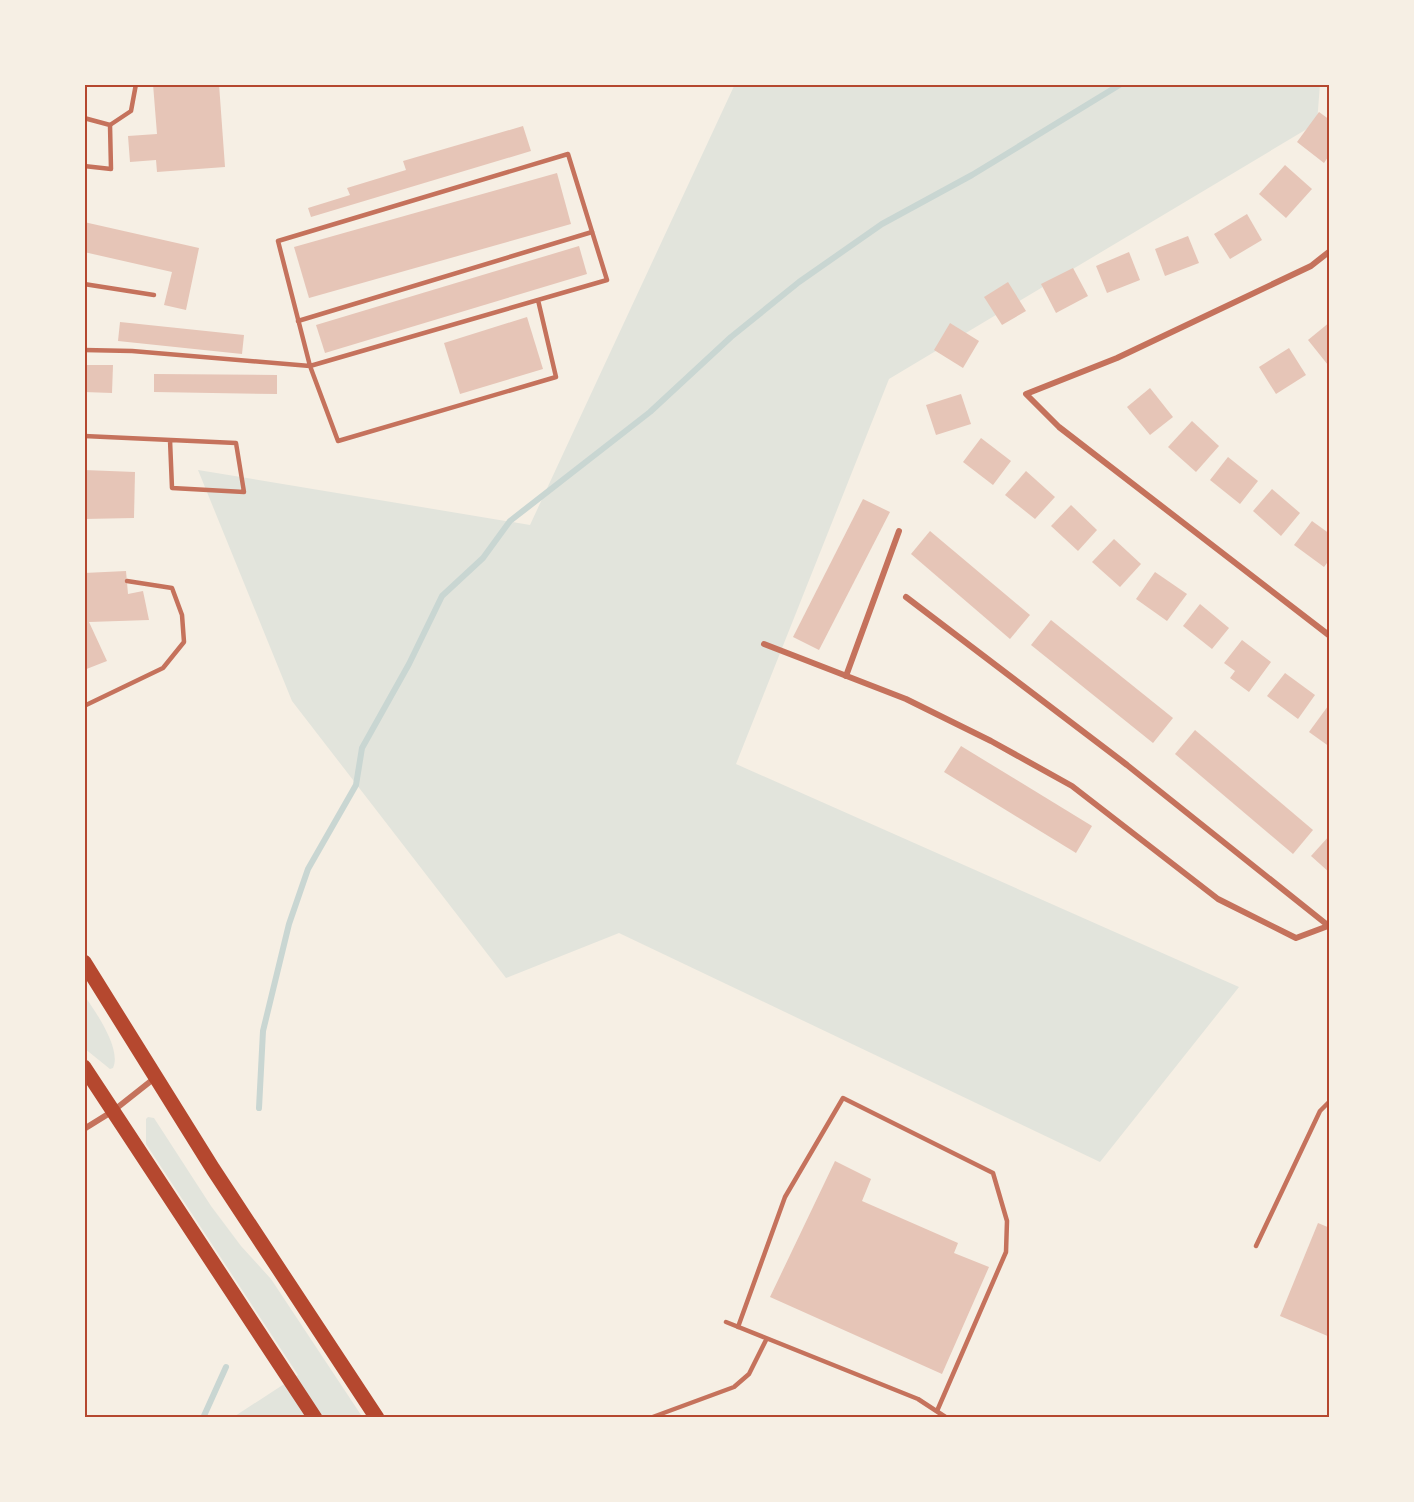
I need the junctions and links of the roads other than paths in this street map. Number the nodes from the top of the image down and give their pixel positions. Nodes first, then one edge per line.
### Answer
1 (136, 84) edge
2 (84, 118) edge
3 (110, 125) junction
4 (84, 166) edge
5 (592, 232) junction
6 (1330, 251) edge
7 (84, 284) edge
8 (154, 295) dead end
9 (538, 300) junction
10 (298, 321) junction
11 (84, 350) edge
12 (310, 366) junction
13 (84, 436) edge
14 (170, 440) junction
15 (899, 531) dead end
16 (127, 581) dead end
17 (906, 597) dead end
18 (1330, 636) edge
19 (764, 644) dead end
20 (846, 676) junction
21 (84, 706) edge
22 (1329, 926) edge
23 (84, 962) edge
24 (84, 1067) edge
25 (156, 1077) junction
26 (1330, 1101) edge
27 (113, 1111) junction
28 (84, 1129) edge
29 (1256, 1246) dead end
30 (726, 1322) dead end
31 (738, 1327) junction
32 (766, 1340) junction
33 (937, 1412) junction
34 (315, 1418) edge
35 (377, 1418) edge
36 (650, 1418) edge
37 (947, 1418) edge

1 - 3 lane
2 - 3 lane
3 - 4 lane
5 - 9 lane
5 - 10 lane
5 - 10 lane
6 - 18 street
7 - 8 lane
9 - 12 lane
9 - 12 lane
10 - 12 lane
11 - 12 lane
13 - 14 lane
14 - 14 lane
15 - 20 street
16 - 21 lane
17 - 22 street
19 - 20 street
20 - 22 street
23 - 25 highway
24 - 27 highway
25 - 27 street
25 - 35 highway
26 - 29 lane
27 - 28 street
27 - 34 highway
30 - 31 lane
31 - 32 lane
31 - 33 lane
32 - 33 lane
32 - 36 lane
33 - 37 lane

